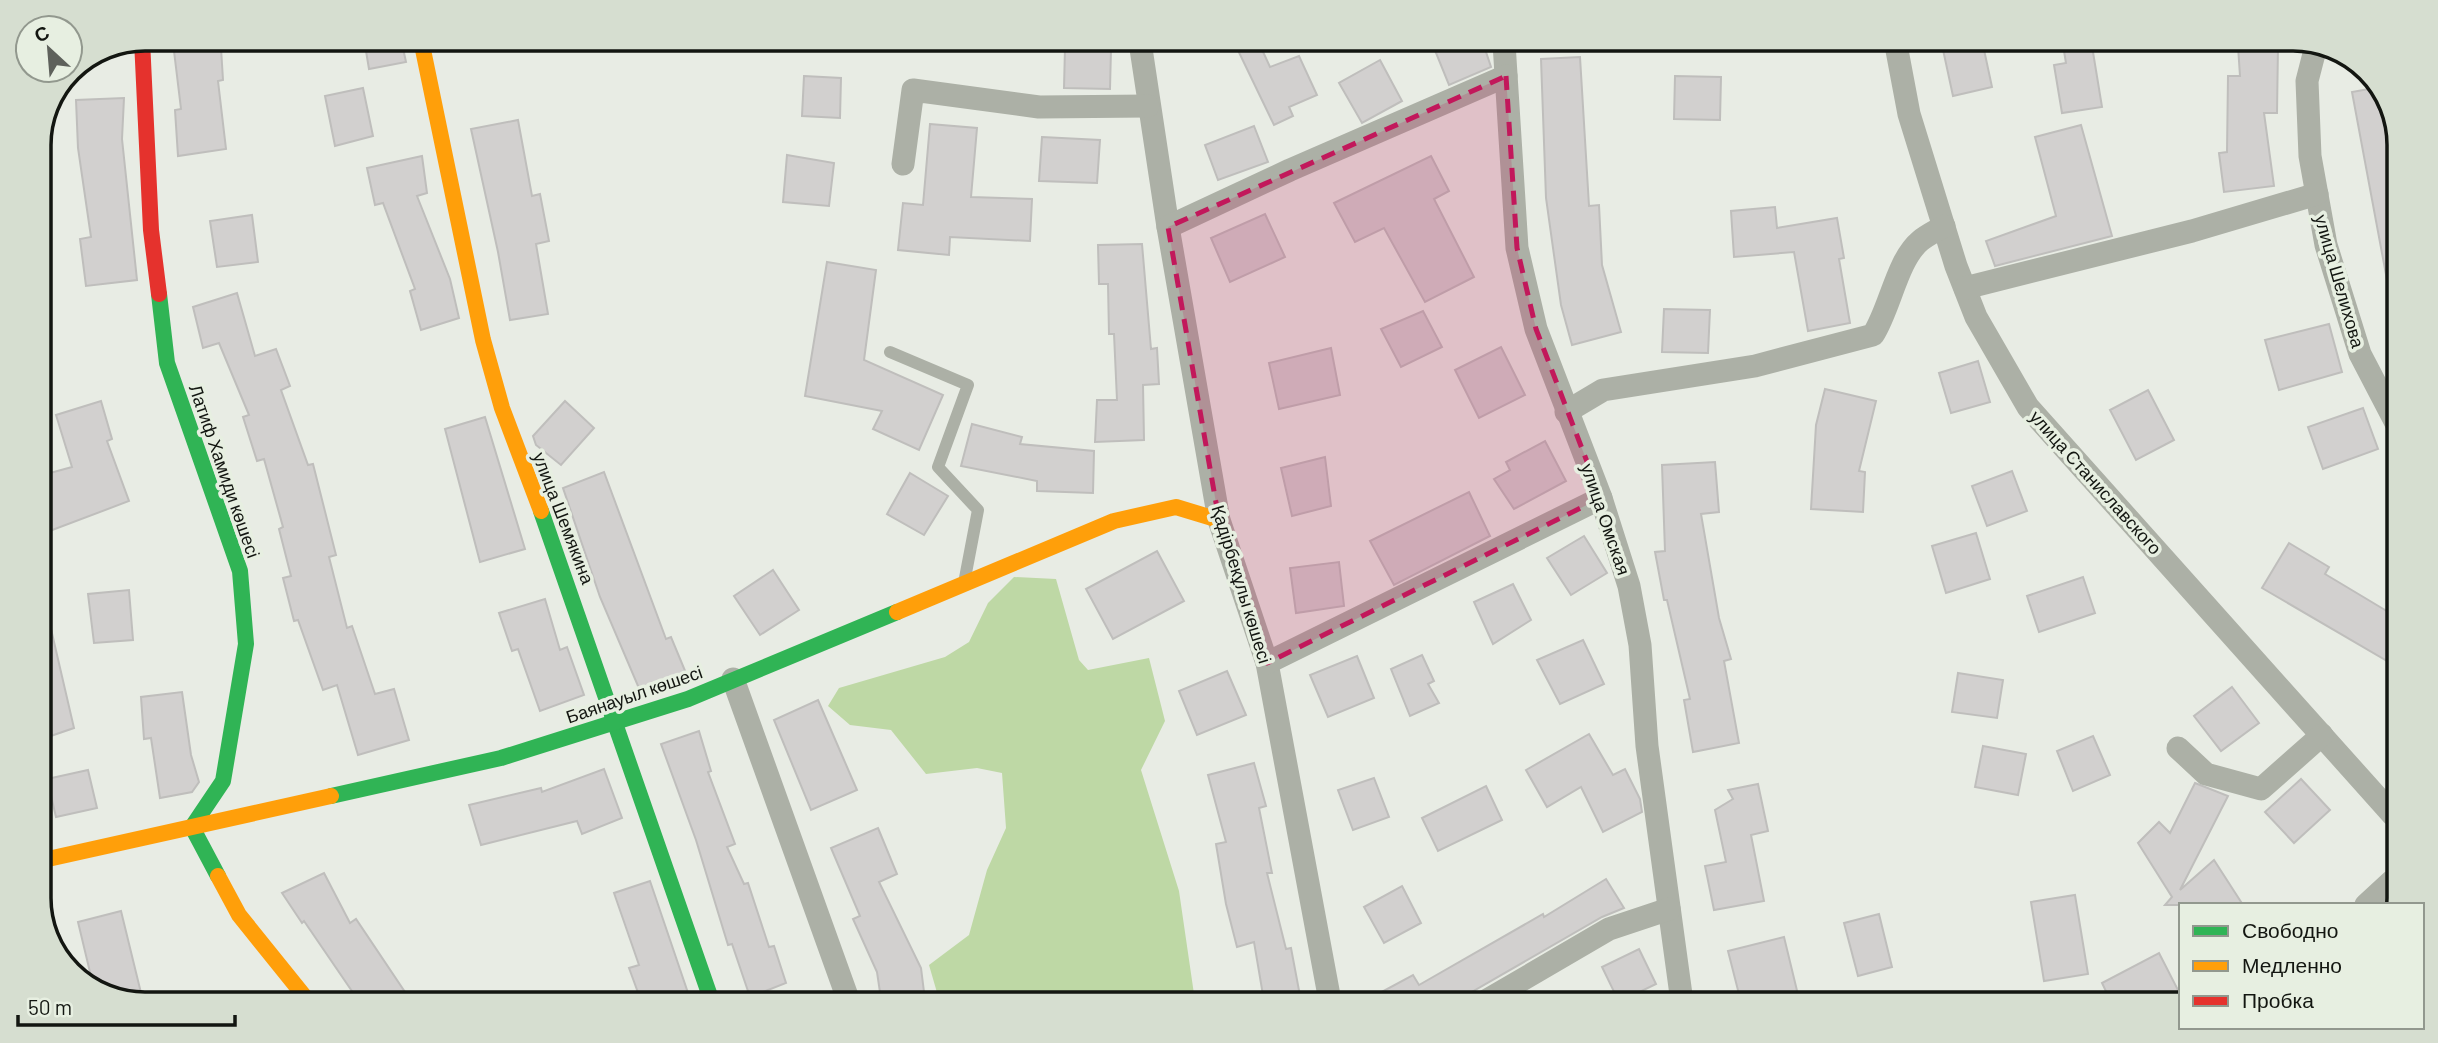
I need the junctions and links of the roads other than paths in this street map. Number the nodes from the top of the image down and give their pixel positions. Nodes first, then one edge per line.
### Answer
1 (143, 51) edge
2 (423, 51) edge
3 (1141, 51) edge
4 (1504, 51) edge
5 (1897, 51) edge
6 (2314, 54) edge
7 (1506, 76) junction
8 (1149, 106) junction
9 (903, 164) dead end
10 (2317, 194) junction
11 (1944, 226) junction
12 (1168, 228) junction
13 (1965, 288) junction
14 (890, 352) dead end
15 (2387, 407) edge
16 (1566, 412) junction
17 (1601, 498) junction
18 (1219, 520) junction
19 (964, 582) junction
20 (1268, 663) junction
21 (733, 679) junction
22 (614, 722) junction
23 (2322, 735) junction
24 (2178, 748) dead end
25 (2387, 808) edge
26 (192, 827) junction
27 (51, 858) edge
28 (2387, 886) edge
29 (2368, 903) edge
30 (1669, 909) junction
31 (301, 992) edge
32 (709, 992) edge
33 (845, 992) edge
34 (1328, 992) edge
35 (1500, 992) edge
36 (1681, 992) edge

1 - 26 street, Латиф Хамиди көшесі
2 - 22 street, улица Шемякина
3 - 8 street, Қадірбекұлы көшесі
4 - 7 street, улица Омская
5 - 11 street, улица Станиславского
6 - 10 street, улица Шелихова
7 - 12 street
7 - 16 street, улица Омская
8 - 9 street
8 - 12 street, Қадірбекұлы көшесі
10 - 13 street
10 - 15 street, улица Шелихова
11 - 13 street, улица Станиславского
11 - 16 street
12 - 18 street, Қадірбекұлы көшесі
13 - 23 street, улица Станиславского
14 - 19 lane
16 - 17 street, улица Омская
17 - 20 street
17 - 30 street, улица Омская
18 - 19 street, Баянауыл көшесі
18 - 20 street, Қадірбекұлы көшесі
19 - 21 street, Баянауыл көшесі
20 - 34 street, Қадірбекұлы көшесі
21 - 22 street, Баянауыл көшесі
21 - 33 street
22 - 26 street, Баянауыл көшесі
22 - 32 street, улица Шемякина
23 - 24 street
23 - 25 street, улица Станиславского
26 - 27 street, Баянауыл көшесі
26 - 31 street
28 - 29 street
30 - 35 street
30 - 36 street, улица Омская

